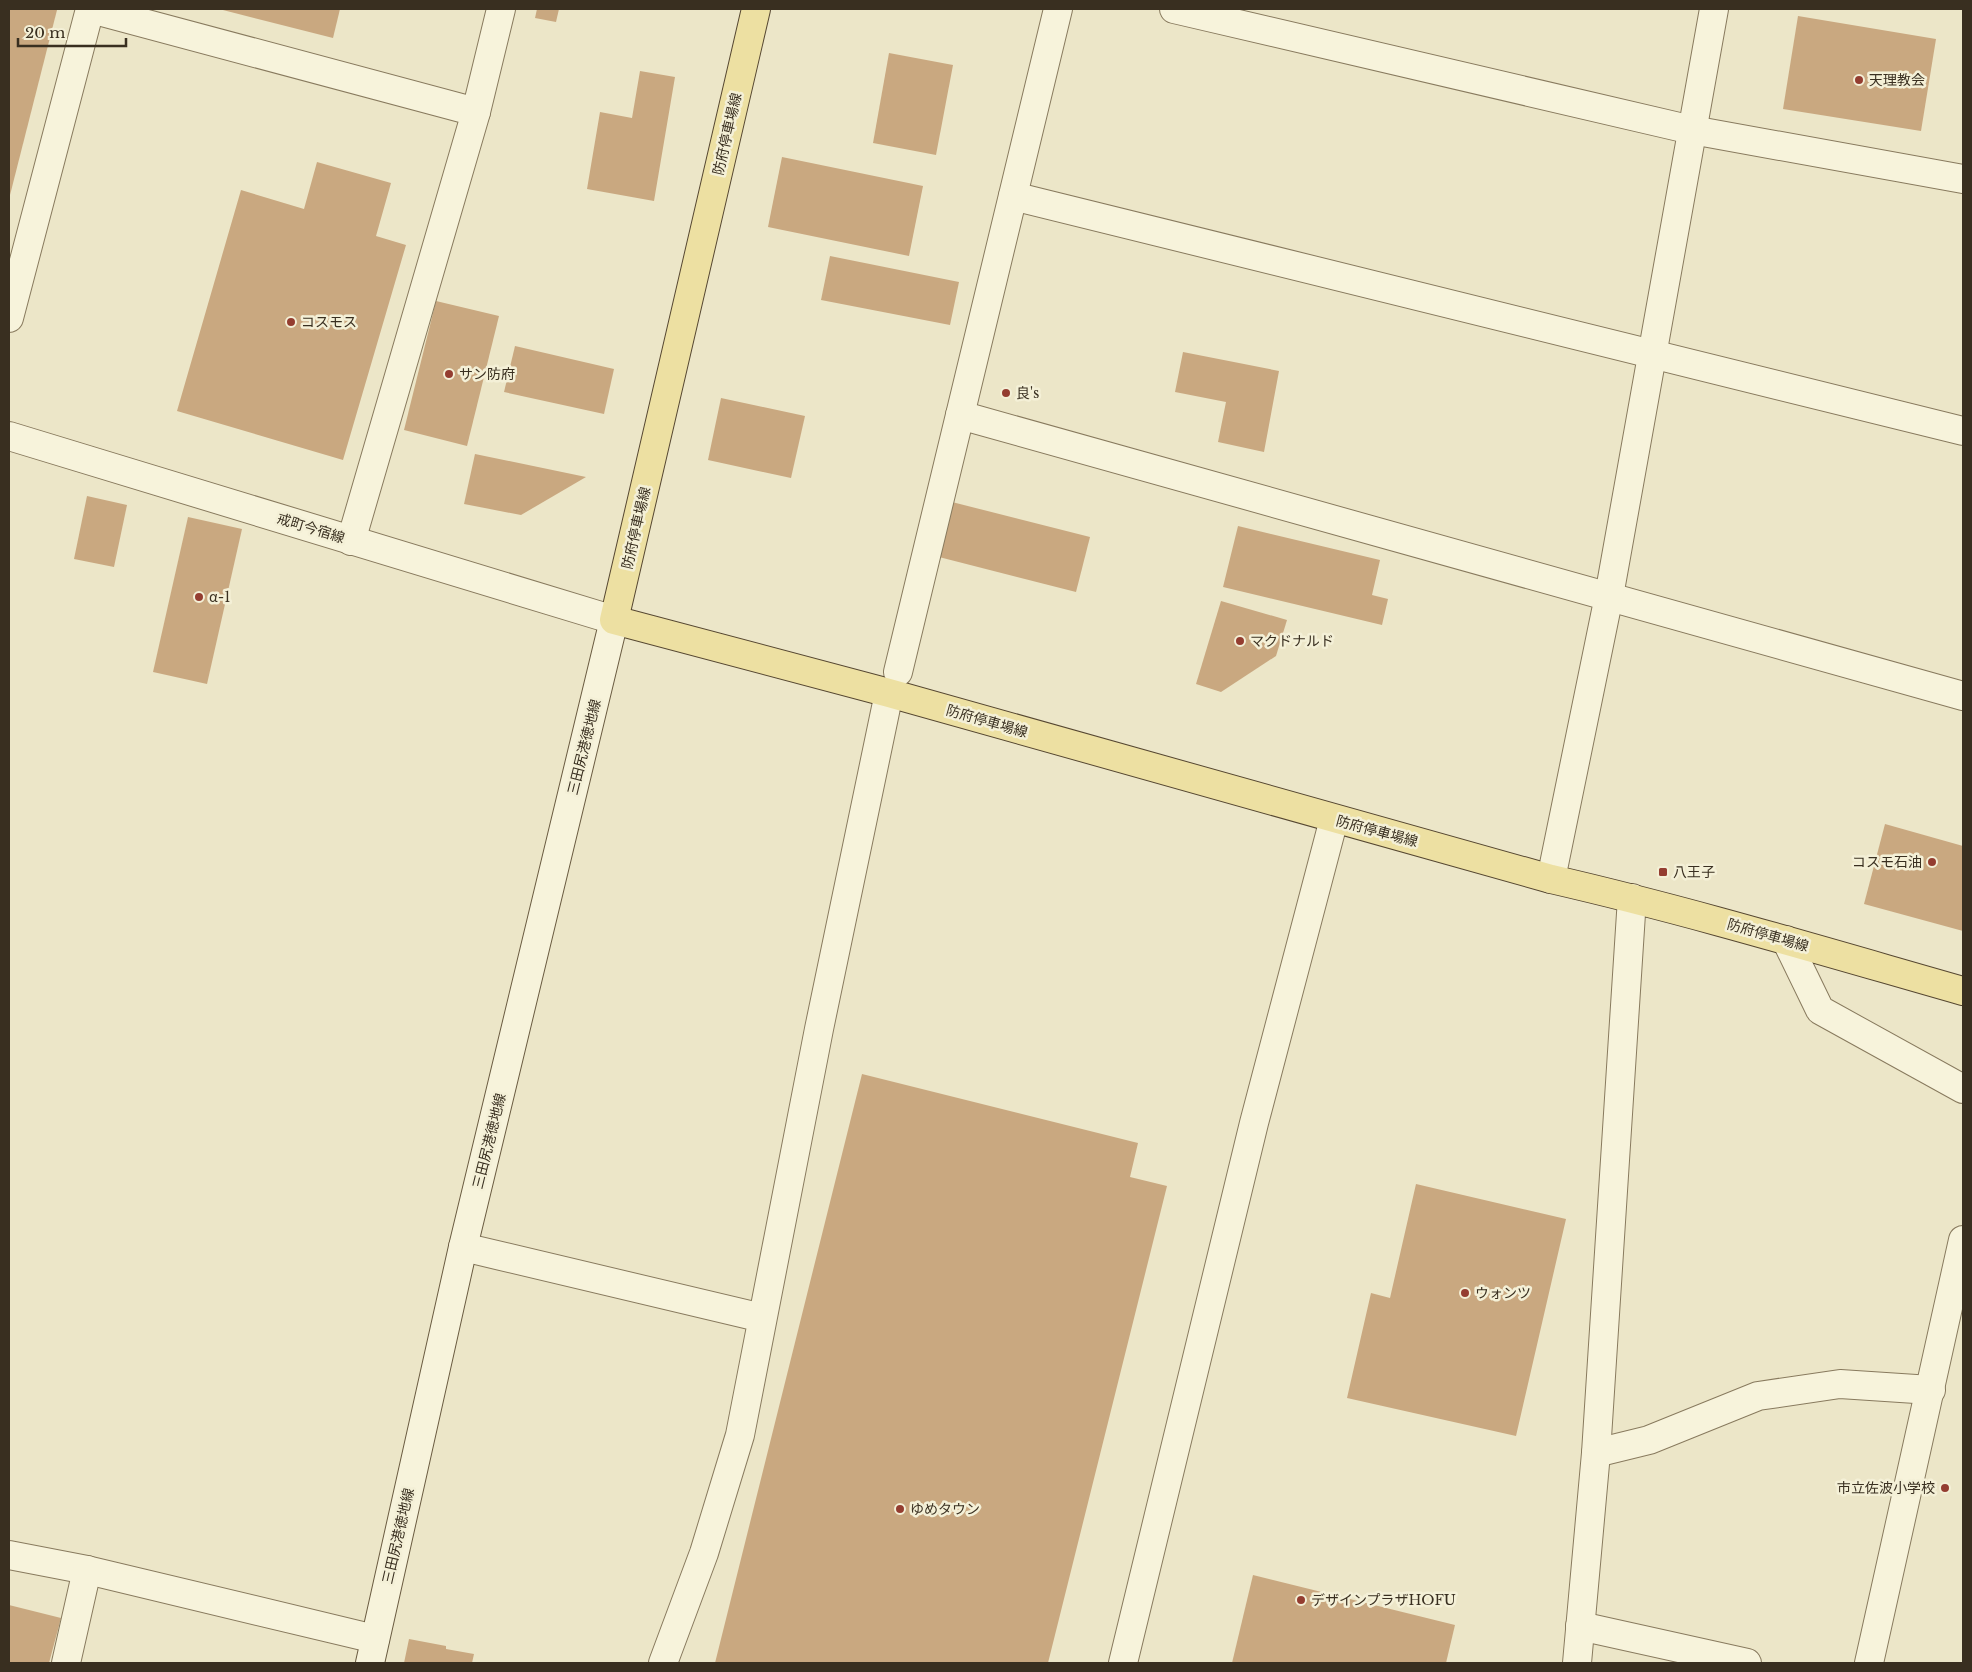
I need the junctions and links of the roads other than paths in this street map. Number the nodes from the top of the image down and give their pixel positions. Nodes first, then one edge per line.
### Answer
1 (90, 9) edge
2 (502, 9) edge
3 (756, 9) edge
4 (1058, 9) edge
5 (1174, 9) edge
6 (1714, 9) edge
7 (476, 112) junction
8 (1692, 130) junction
9 (1963, 179) edge
10 (1013, 196) junction
11 (9, 318) edge
12 (1653, 354) junction
13 (960, 415) junction
14 (1963, 431) edge
15 (9, 436) edge
16 (351, 541) junction
17 (1609, 596) junction
18 (614, 620) junction
19 (894, 683) junction
20 (1963, 696) edge
21 (1334, 819) junction
22 (1551, 879) junction
23 (1632, 898) junction
24 (1786, 940) junction
25 (1963, 992) edge
26 (1963, 1089) edge
27 (1963, 1240) edge
28 (463, 1247) junction
29 (762, 1318) junction
30 (1931, 1390) junction
31 (1596, 1453) junction
32 (9, 1555) edge
33 (87, 1570) junction
34 (1580, 1626) junction
35 (372, 1651) edge
36 (66, 1663) edge
37 (663, 1663) edge
38 (1123, 1663) edge
39 (1577, 1663) edge
40 (1747, 1663) edge
41 (1869, 1663) edge

1 - 7 street
1 - 11 street
2 - 7 street
3 - 18 main road, 防府停車場線
4 - 10 street
5 - 8 street
6 - 8 street
7 - 16 street
8 - 9 street
8 - 12 street
10 - 12 street
10 - 13 street
12 - 14 street
12 - 17 street
13 - 17 street
13 - 19 street
15 - 16 street, 戒町今宿線
16 - 18 street, 戒町今宿線
17 - 20 street
17 - 22 street
18 - 19 main road, 防府停車場線
18 - 28 street, 三田尻港徳地線
19 - 21 main road, 防府停車場線
19 - 29 street
21 - 22 main road, 防府停車場線
21 - 38 street
22 - 23 main road, 防府停車場線
23 - 24 main road, 防府停車場線
23 - 31 street
24 - 25 main road, 防府停車場線
24 - 26 street
27 - 30 street
28 - 29 street
28 - 35 street, 三田尻港徳地線
29 - 37 street
30 - 31 street
30 - 41 street
31 - 34 street
32 - 33 street
33 - 35 street
33 - 36 street
34 - 39 street
34 - 40 street

